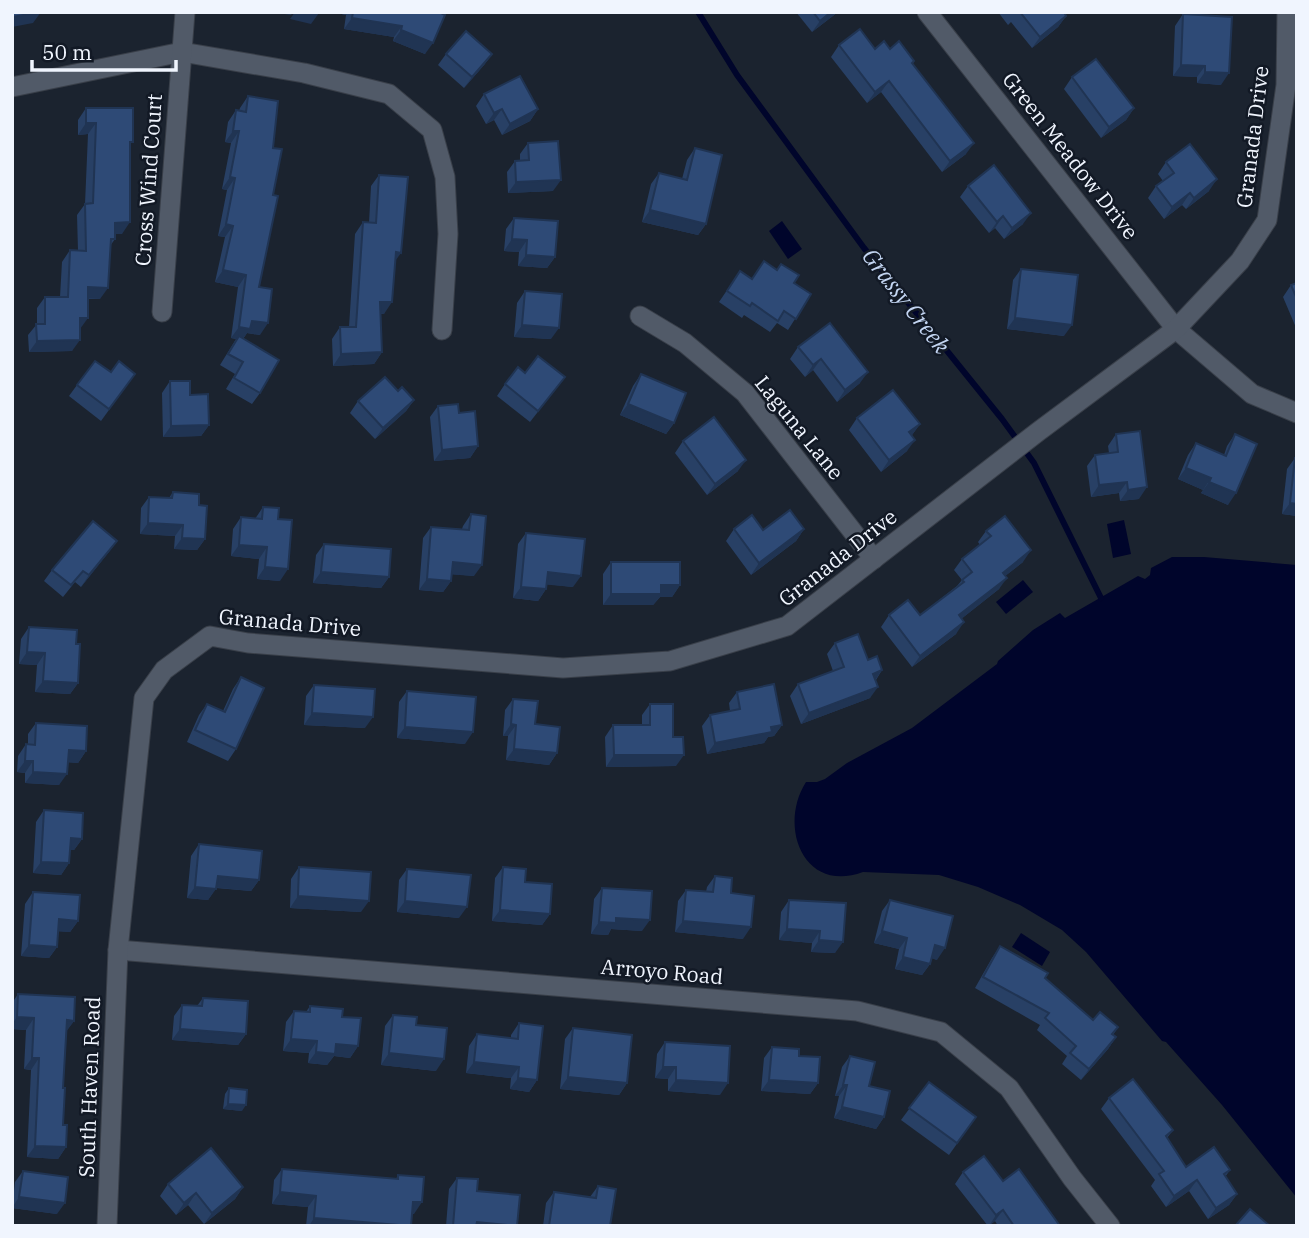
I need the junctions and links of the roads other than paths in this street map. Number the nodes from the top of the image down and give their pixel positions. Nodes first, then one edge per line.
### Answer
1 (185, 12) edge
2 (927, 12) edge
3 (1287, 12) edge
4 (182, 52) junction
5 (1291, 85) edge
6 (12, 87) edge
7 (162, 312) dead end
8 (640, 316) dead end
9 (1176, 329) junction
10 (442, 330) dead end
11 (1297, 413) edge
12 (874, 559) junction
13 (118, 950) junction
14 (107, 1226) edge
15 (1110, 1226) edge

1 - 4 street, Cross Wind Court
2 - 9 street, Green Meadow Drive
3 - 5 street, Granada Drive
4 - 6 street
4 - 7 street, Cross Wind Court
4 - 10 street
5 - 9 street, Granada Drive
8 - 12 street, Laguna Lane
9 - 11 street, Green Meadow Drive
9 - 12 street, Granada Drive
12 - 13 street, Granada Drive
13 - 14 street, South Haven Road
13 - 15 street, Arroyo Road

